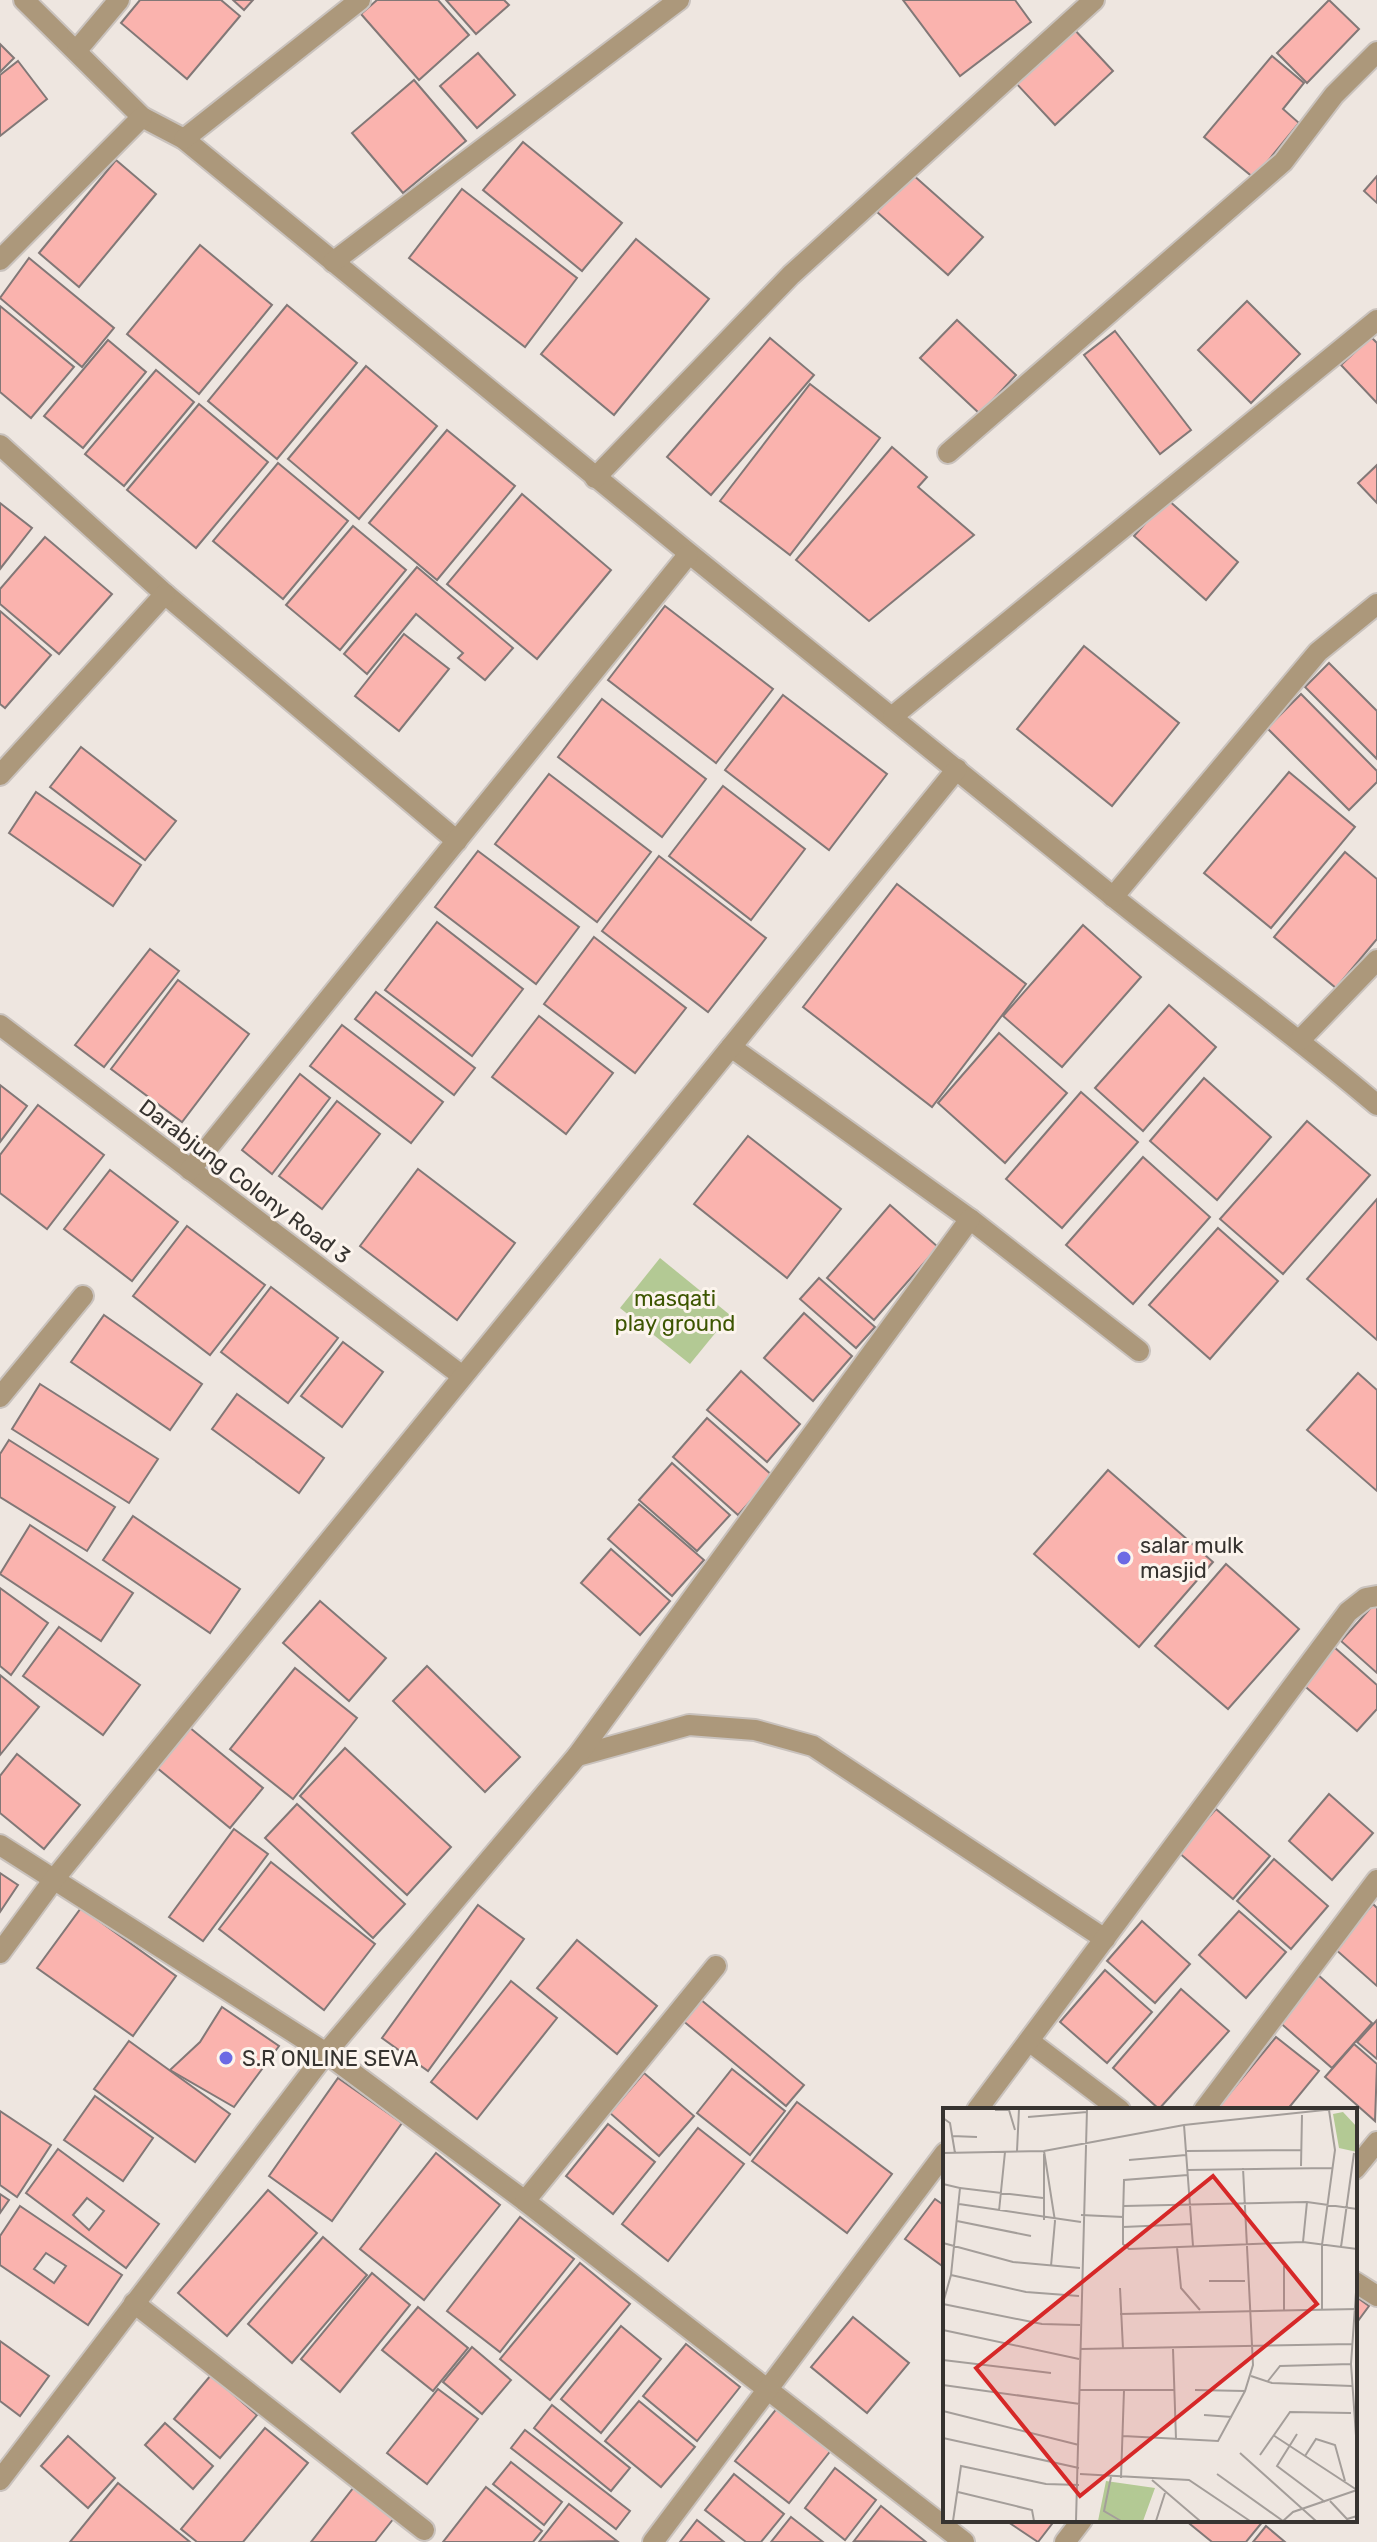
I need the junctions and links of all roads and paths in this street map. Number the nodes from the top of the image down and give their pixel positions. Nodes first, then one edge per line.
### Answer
1 (24, 0) edge
2 (119, 0) edge
3 (360, 0) edge
4 (679, 0) edge
5 (1094, 0) edge
6 (77, 50) junction
7 (1377, 52) edge
8 (142, 117) junction
9 (184, 139) junction
10 (0, 260) edge
11 (333, 262) junction
12 (1377, 320) edge
13 (0, 445) edge
14 (948, 453) dead end
15 (595, 478) junction
16 (688, 555) junction
17 (165, 594) junction
18 (1377, 604) edge
19 (893, 716) junction
20 (957, 769) junction
21 (0, 775) edge
22 (457, 841) junction
23 (1113, 897) junction
24 (1377, 960) edge
25 (0, 1025) edge
26 (1300, 1040) junction
27 (731, 1047) junction
28 (1377, 1105) edge
29 (190, 1170) junction
30 (970, 1219) junction
31 (83, 1296) dead end
32 (1139, 1351) dead end
33 (461, 1375) junction
34 (0, 1397) edge
35 (1377, 1596) edge
36 (577, 1756) junction
37 (0, 1845) edge
38 (55, 1878) junction
39 (1377, 1880) edge
40 (1105, 1939) junction
41 (0, 1953) edge
42 (716, 1966) dead end
43 (1029, 2041) junction
44 (326, 2053) junction
45 (979, 2108) edge
46 (1117, 2108) edge
47 (1206, 2108) edge
48 (1377, 2142) edge
49 (943, 2156) edge
50 (1357, 2167) edge
51 (525, 2201) junction
52 (1357, 2283) edge
53 (1377, 2296) edge
54 (134, 2303) junction
55 (767, 2392) junction
56 (0, 2480) edge
57 (1080, 2522) edge
58 (424, 2530) dead end
59 (653, 2542) edge
60 (964, 2542) edge
61 (1065, 2542) edge

1 - 6 street
2 - 6 street
3 - 9 street
4 - 11 street
5 - 15 street
6 - 8 street
7 - 14 street
8 - 9 street
8 - 10 street
9 - 11 street
11 - 15 street
12 - 19 street
13 - 17 street
15 - 16 street
16 - 19 street
16 - 22 street
17 - 21 street
17 - 22 street
18 - 23 street
19 - 20 street
20 - 23 street
20 - 27 street
22 - 29 street
23 - 26 street
24 - 26 street
25 - 29 street, Darabjung Colony Road 3
26 - 28 street
27 - 30 street
27 - 33 street
29 - 33 street, Darabjung Colony Road 3
30 - 32 street
30 - 36 street
31 - 34 street
33 - 38 street
35 - 40 street
36 - 40 street
36 - 44 street
37 - 38 street
38 - 41 street
38 - 44 street
39 - 47 street
40 - 43 street
42 - 51 street
43 - 45 street
43 - 46 street
44 - 51 street
44 - 54 street
48 - 50 street
49 - 55 street
51 - 55 street
52 - 53 street
54 - 56 street
54 - 58 street
55 - 59 street
55 - 60 street
57 - 61 street

